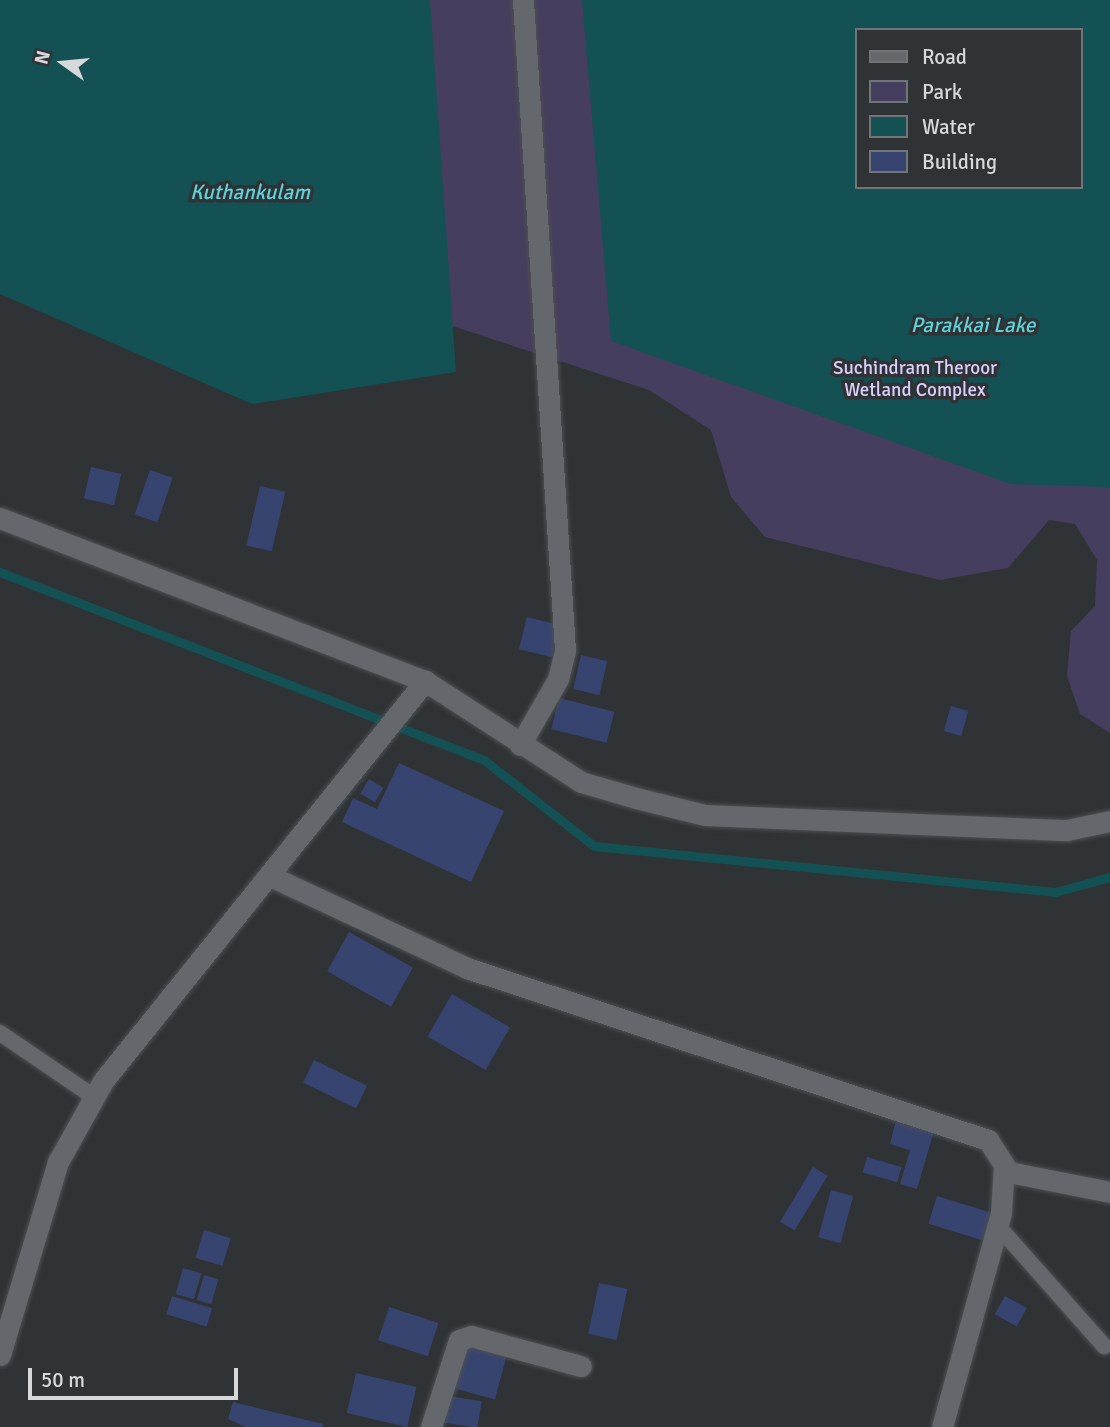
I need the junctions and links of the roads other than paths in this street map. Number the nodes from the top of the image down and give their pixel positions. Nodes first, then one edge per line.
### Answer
1 (523, 0) edge
2 (0, 519) edge
3 (425, 681) junction
4 (520, 745) junction
5 (1110, 821) edge
6 (270, 876) junction
7 (0, 1033) edge
8 (94, 1097) junction
9 (1004, 1171) junction
10 (1110, 1192) edge
11 (998, 1226) junction
12 (1104, 1346) dead end
13 (0, 1355) edge
14 (581, 1366) dead end
15 (431, 1427) edge
16 (942, 1427) edge

1 - 4 street
2 - 3 street
3 - 4 street
3 - 6 street
4 - 5 street
6 - 8 street
6 - 9 street
7 - 8 lane
8 - 13 street
9 - 10 street
9 - 11 street
11 - 12 lane
11 - 16 street
14 - 15 street

